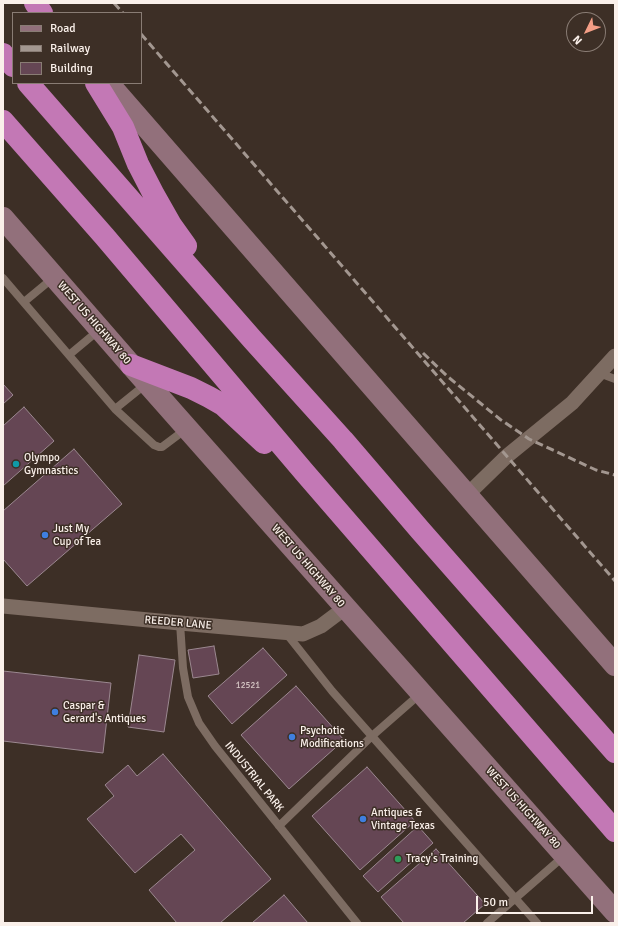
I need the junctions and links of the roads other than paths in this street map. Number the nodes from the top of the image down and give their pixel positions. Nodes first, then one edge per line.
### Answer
1 (35, 3) edge
2 (38, 3) edge
3 (41, 12) edge
4 (46, 12) edge
5 (3, 54) edge
6 (12, 65) edge
7 (29, 84) edge
8 (97, 84) edge
9 (109, 84) edge
10 (3, 121) edge
11 (3, 218) edge
12 (54, 277) junction
13 (3, 278) edge
14 (24, 302) junction
15 (99, 330) junction
16 (252, 339) junction
17 (69, 355) junction
18 (615, 356) edge
19 (130, 365) junction
20 (599, 373) junction
21 (615, 379) edge
22 (147, 384) junction
23 (115, 409) junction
24 (186, 428) junction
25 (305, 473) junction
26 (466, 496) junction
27 (3, 606) edge
28 (345, 608) junction
29 (180, 623) junction
30 (286, 632) junction
31 (615, 666) edge
32 (421, 693) junction
33 (372, 736) junction
34 (615, 752) edge
35 (279, 826) junction
36 (615, 832) edge
37 (565, 856) junction
38 (515, 898) junction
39 (615, 912) edge
40 (357, 923) edge
41 (487, 923) edge
42 (537, 923) edge

1 - 3 highway
2 - 4 main road
5 - 6 highway
7 - 16 highway
8 - 16 highway
9 - 26 main road
10 - 25 highway
11 - 12 main road, WEST US HIGHWAY 80
12 - 14 lane
12 - 15 main road, WEST US HIGHWAY 80
13 - 14 lane
14 - 17 lane
15 - 17 lane
15 - 19 main road, WEST US HIGHWAY 80
16 - 34 highway
17 - 23 lane
18 - 20 street
19 - 22 main road, WEST US HIGHWAY 80
19 - 25 highway
20 - 21 lane
20 - 26 street
22 - 23 lane
22 - 24 main road, WEST US HIGHWAY 80
23 - 24 lane
24 - 28 main road, WEST US HIGHWAY 80
25 - 36 highway
26 - 31 main road
27 - 29 street, REEDER LANE
28 - 30 street, REEDER LANE
28 - 32 main road, WEST US HIGHWAY 80
29 - 30 street, REEDER LANE
29 - 35 lane, INDUSTRIAL PARK
30 - 33 lane
32 - 33 lane
32 - 37 main road, WEST US HIGHWAY 80
33 - 35 lane
33 - 38 lane
35 - 40 lane, INDUSTRIAL PARK
37 - 38 lane
37 - 39 main road, WEST US HIGHWAY 80
38 - 41 lane
38 - 42 lane

